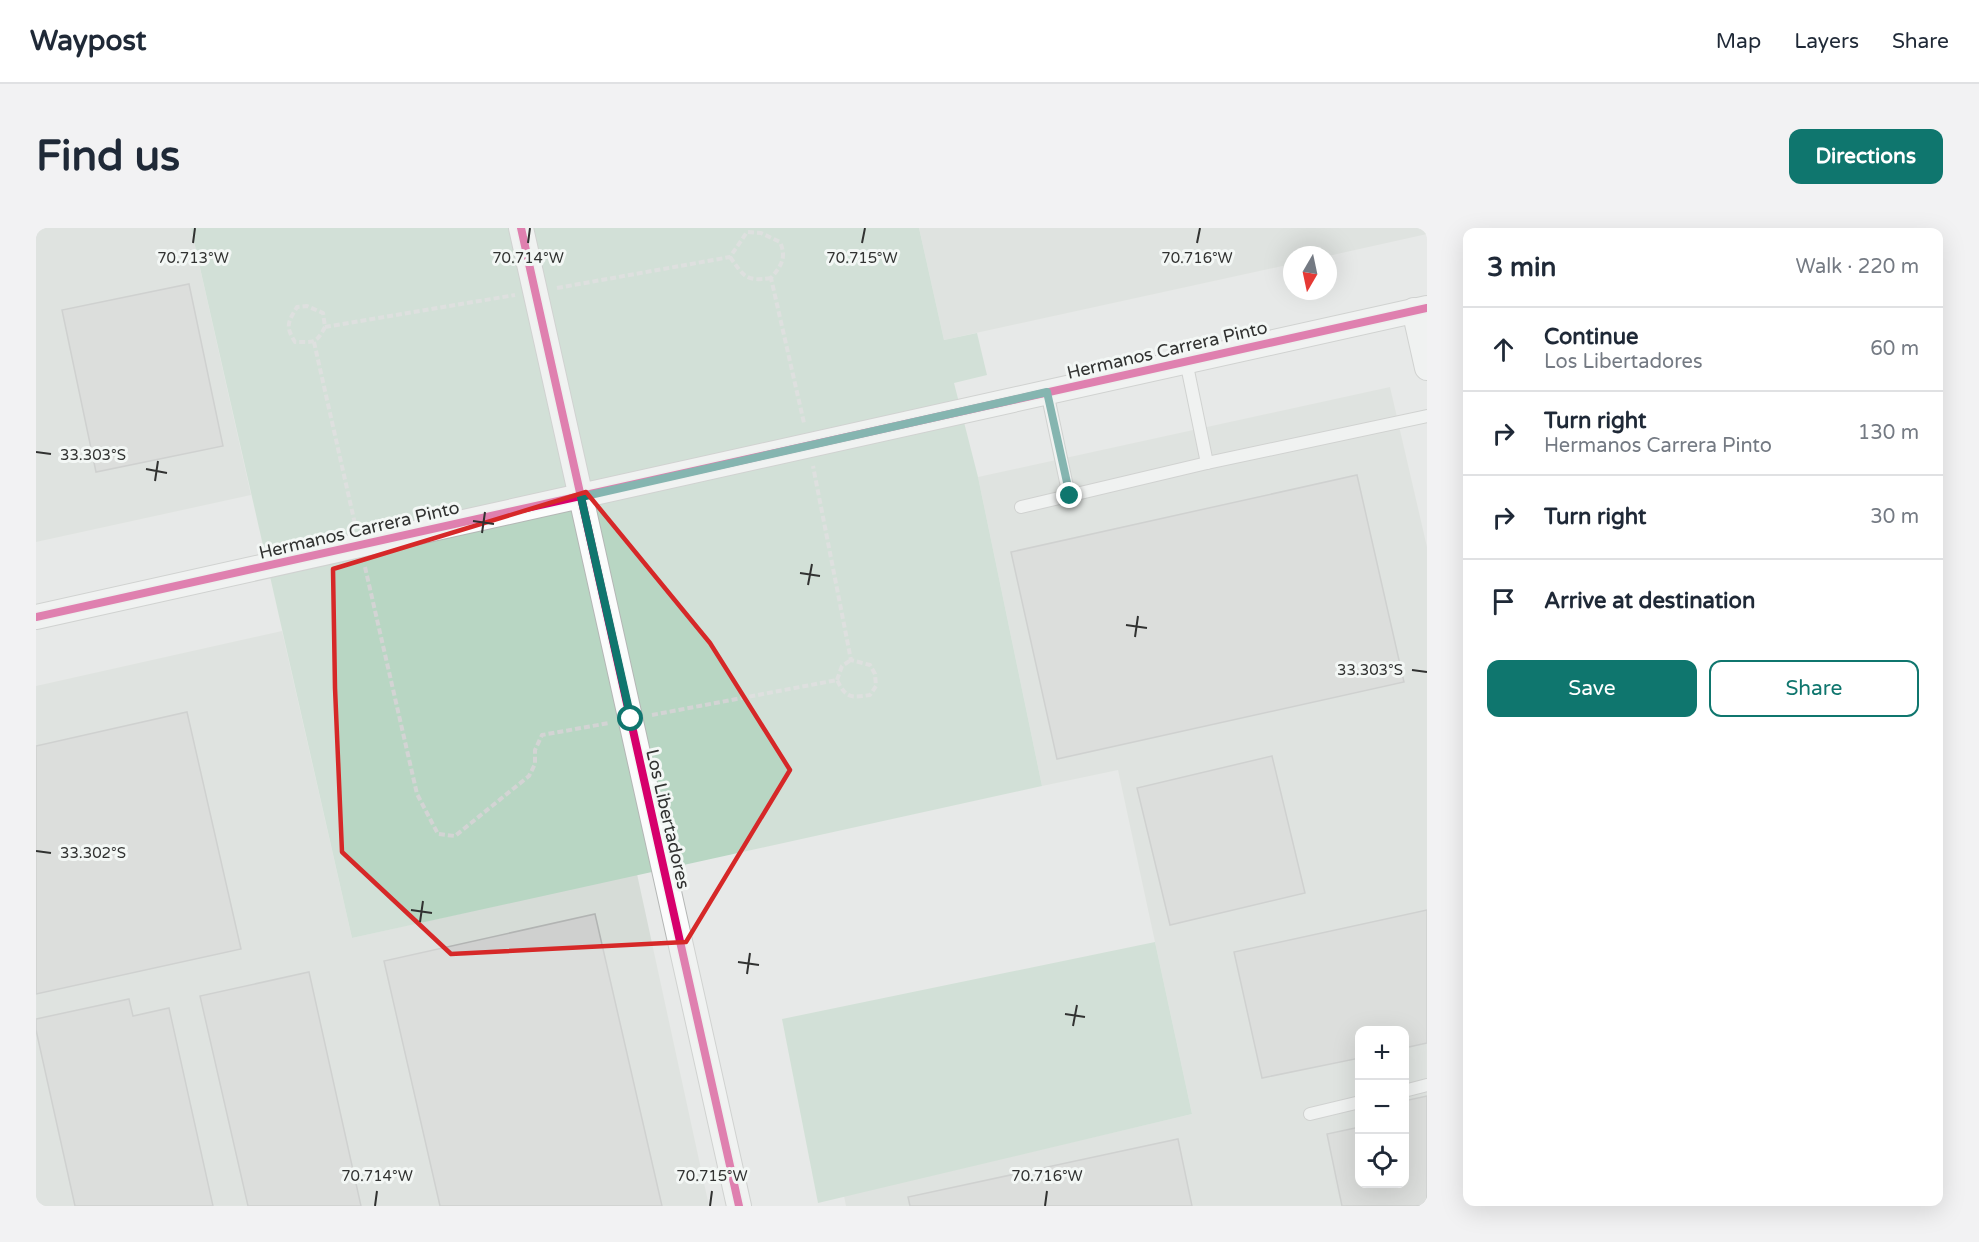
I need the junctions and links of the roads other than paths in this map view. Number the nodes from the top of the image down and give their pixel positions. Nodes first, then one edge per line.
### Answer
1 (521, 228) edge
2 (1420, 309) edge
3 (1186, 361) junction
4 (1427, 369) edge
5 (1047, 392) junction
6 (1427, 416) edge
7 (1207, 463) junction
8 (1070, 496) junction
9 (581, 497) junction
10 (1022, 507) dead end
11 (36, 617) edge
12 (1427, 1085) edge
13 (1409, 1090) edge
14 (1355, 1103) edge
15 (1310, 1114) dead end
16 (739, 1206) edge

1 - 9 street, Los Libertadores
2 - 3 street, Hermanos Carrera Pinto
2 - 4 street
3 - 5 street, Hermanos Carrera Pinto
3 - 7 lane
5 - 8 lane
5 - 9 street, Hermanos Carrera Pinto
6 - 7 lane
7 - 8 lane
8 - 10 lane
9 - 11 street, Hermanos Carrera Pinto
9 - 16 street, Los Libertadores
12 - 13 lane
14 - 15 lane

